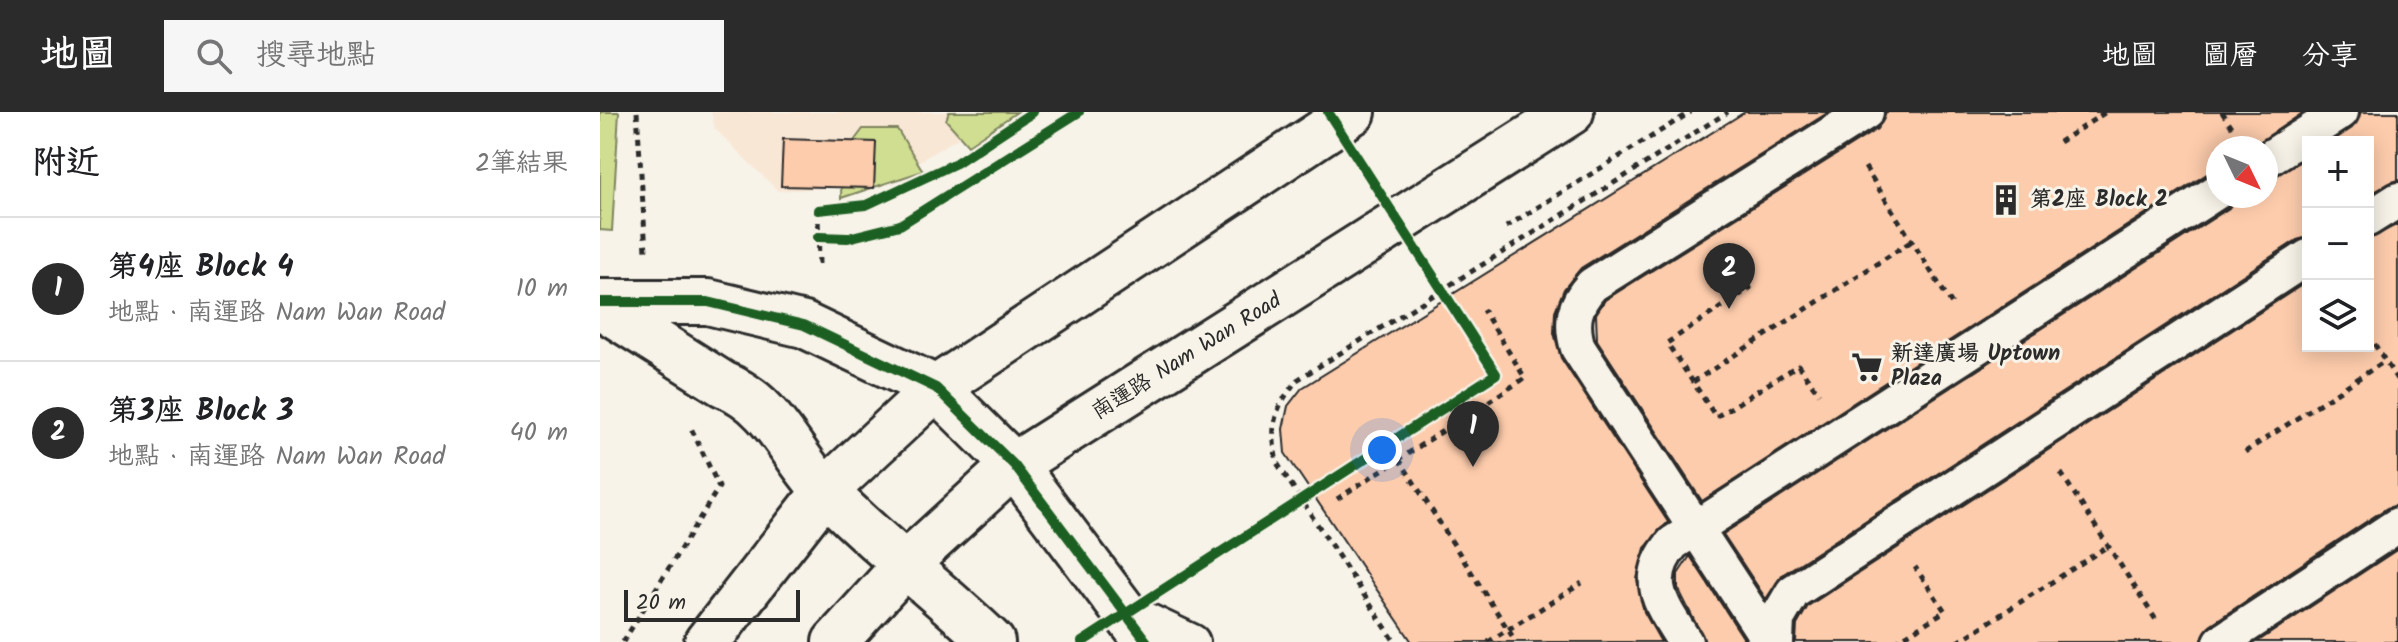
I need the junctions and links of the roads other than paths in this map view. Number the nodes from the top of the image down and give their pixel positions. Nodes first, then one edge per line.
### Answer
1 (1353, 112) edge
2 (1571, 112) edge
3 (1866, 112) edge
4 (2341, 112) edge
5 (2278, 152) edge
6 (2206, 199) edge
7 (2398, 200) edge
8 (2374, 215) edge
9 (2302, 261) edge
10 (600, 304) edge
11 (936, 388) junction
12 (1014, 465) junction
13 (825, 491) junction
14 (2398, 525) edge
15 (1695, 529) junction
16 (906, 564) junction
17 (1136, 626) edge
18 (707, 642) edge
19 (835, 642) edge
20 (992, 642) edge
21 (1192, 642) edge
22 (1685, 642) edge
23 (1770, 642) edge
24 (1776, 642) edge
25 (2221, 642) edge

1 - 11 main road
2 - 12 main road, 南運路 Nam Wan Road
3 - 15 lane
4 - 5 lane
6 - 15 lane
7 - 8 lane
9 - 24 lane
10 - 11 main road
10 - 13 main road
11 - 12 main road
11 - 13 main road
12 - 16 main road, 南運路 Nam Wan Road
12 - 17 main road
13 - 16 main road
13 - 18 main road
14 - 25 lane
15 - 22 lane
15 - 23 lane
16 - 19 main road, 南運路 Nam Wan Road
16 - 20 main road
17 - 21 lane

